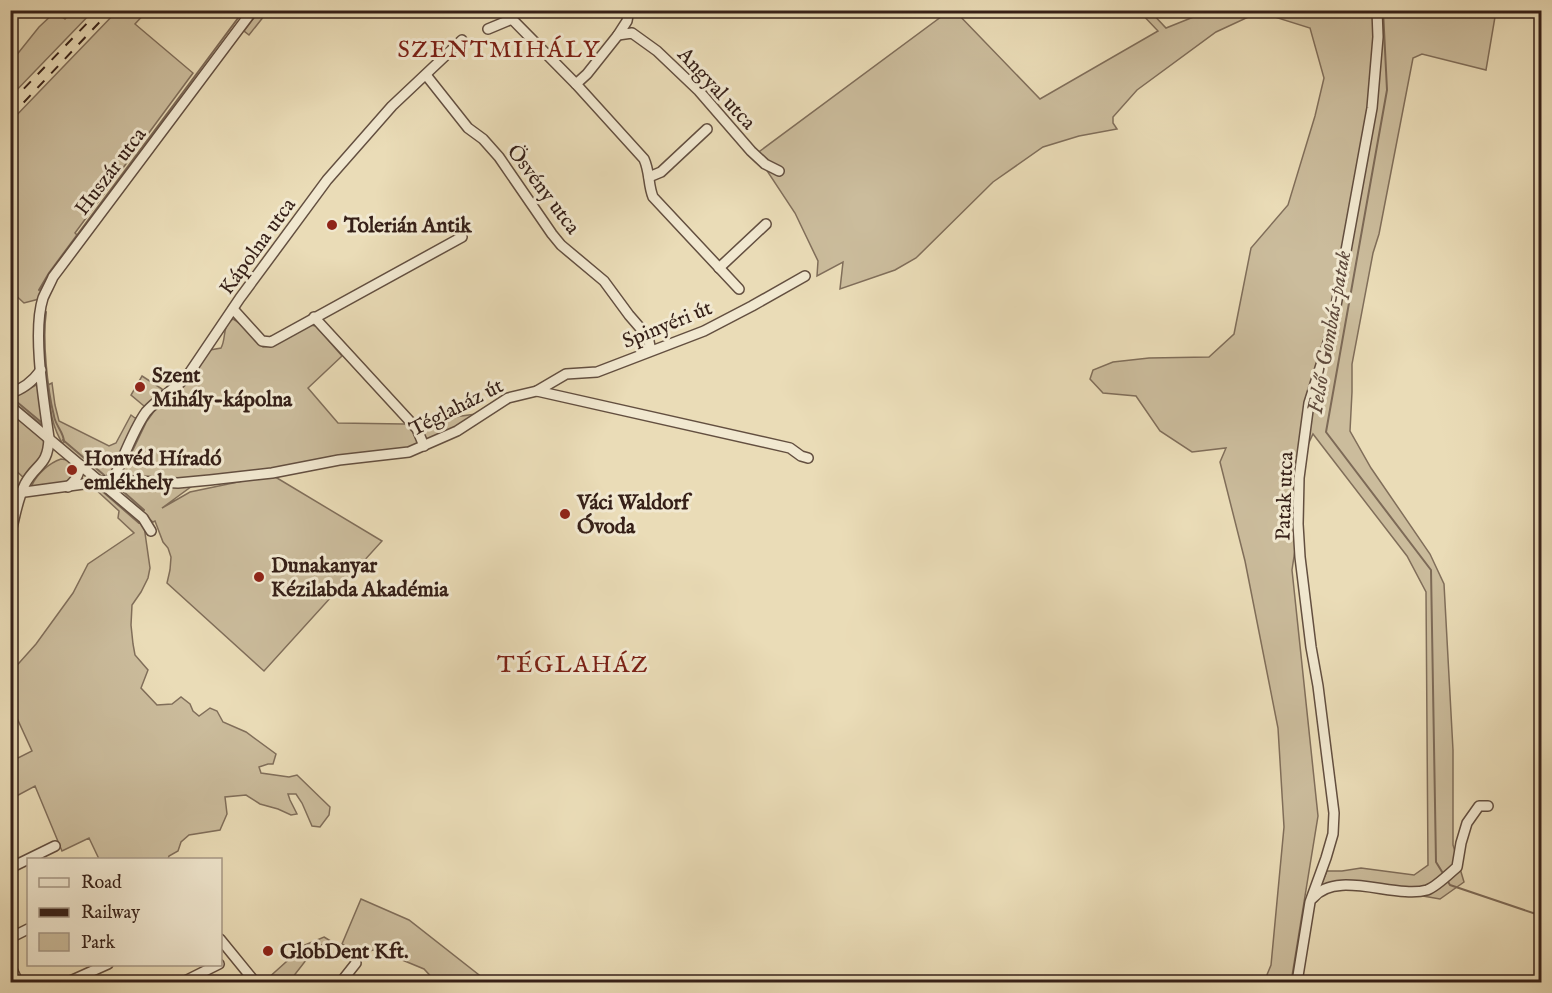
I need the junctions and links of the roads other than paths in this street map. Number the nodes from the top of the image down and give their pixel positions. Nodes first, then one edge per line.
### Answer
1 (253, 10) edge
2 (503, 10) edge
3 (629, 10) edge
4 (1377, 10) edge
5 (512, 19) junction
6 (488, 29) dead end
7 (618, 35) junction
8 (462, 40) dead end
9 (426, 75) junction
10 (576, 84) junction
11 (707, 129) dead end
12 (779, 171) dead end
13 (650, 177) junction
14 (766, 224) dead end
15 (462, 237) dead end
16 (719, 268) junction
17 (805, 276) dead end
18 (739, 289) dead end
19 (233, 309) junction
20 (315, 317) junction
21 (647, 352) junction
22 (41, 370) junction
23 (537, 391) junction
24 (10, 393) edge
25 (10, 406) edge
26 (49, 438) junction
27 (424, 446) junction
28 (69, 455) junction
29 (808, 458) dead end
30 (45, 459) junction
31 (80, 465) junction
32 (113, 480) junction
33 (100, 482) junction
34 (68, 487) junction
35 (22, 492) junction
36 (10, 494) edge
37 (151, 531) dead end
38 (10, 535) edge
39 (1488, 806) dead end
40 (55, 846) dead end
41 (30, 858) edge
42 (27, 860) edge
43 (10, 868) edge
44 (1310, 902) junction
45 (27, 930) edge
46 (10, 938) edge
47 (222, 941) edge
48 (356, 963) dead end
49 (10, 965) edge
50 (104, 966) edge
51 (216, 966) edge
52 (18, 982) edge
53 (68, 982) edge
54 (183, 982) edge
55 (255, 982) edge
56 (341, 982) edge
57 (1297, 982) edge

1 - 22 street, Huszár utca
2 - 5 street
3 - 7 street
4 - 44 street, Patak utca
5 - 6 street
5 - 10 street
7 - 10 street
7 - 12 street, Angyal utca
8 - 9 street, Kápolna utca
9 - 19 street, Kápolna utca
9 - 21 street, Ösvény utca
10 - 13 street
11 - 13 street
13 - 16 street
14 - 16 street
15 - 20 street
16 - 18 street
17 - 21 street, Spinyéri út
19 - 20 street
19 - 32 street, Kápolna utca
20 - 27 street
21 - 23 street, Spinyéri út
22 - 24 street
22 - 26 street, Huszár utca
23 - 27 street, Téglaház út
23 - 29 street, Téglaház út
25 - 26 street
26 - 28 street
26 - 30 street, Huszár utca
27 - 32 street, Téglaház út
28 - 30 street
28 - 31 street
30 - 35 street
31 - 33 street
31 - 34 street
32 - 33 street
33 - 34 street
33 - 37 street
34 - 35 street
35 - 36 street
35 - 38 street
39 - 44 street
40 - 41 street
42 - 43 street
44 - 57 street, Patak utca
45 - 46 street
47 - 55 street
48 - 56 street
49 - 52 street
50 - 53 street
51 - 54 street

